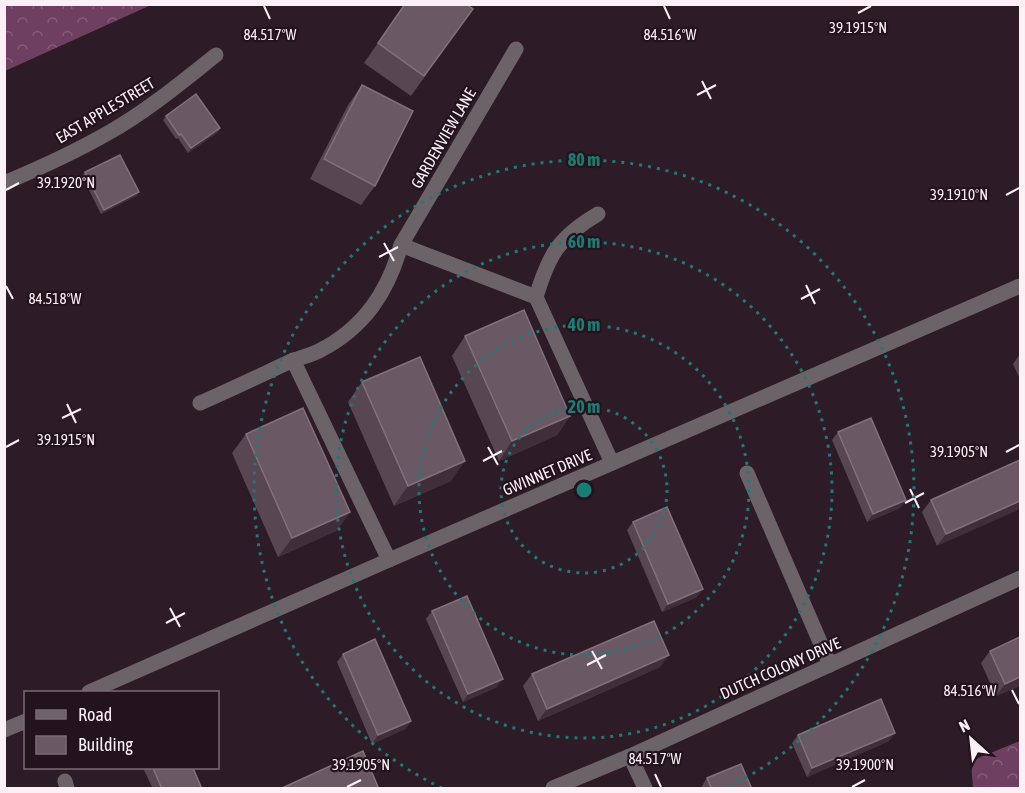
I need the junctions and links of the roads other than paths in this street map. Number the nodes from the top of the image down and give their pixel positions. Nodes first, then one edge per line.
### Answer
1 (516, 49) dead end
2 (216, 55) dead end
3 (4, 183) edge
4 (598, 214) dead end
5 (401, 245) junction
6 (1020, 286) edge
7 (536, 297) junction
8 (293, 360) junction
9 (200, 404) dead end
10 (612, 463) junction
11 (747, 472) dead end
12 (389, 560) junction
13 (1020, 578) edge
14 (830, 665) junction
15 (94, 691) edge
16 (24, 721) edge
17 (4, 730) edge
18 (630, 756) junction
19 (553, 789) edge
20 (645, 789) edge

1 - 5 street, GARDENVIEW LANE
2 - 3 street, EAST APPLE STREET
4 - 7 street
5 - 7 street
5 - 8 street, GARDENVIEW LANE
6 - 10 street, GWINNET DRIVE
7 - 10 street
8 - 9 street, GARDENVIEW LANE
8 - 12 street
10 - 12 street, GWINNET DRIVE
11 - 14 street
12 - 15 street, GWINNET DRIVE
13 - 14 street, DUTCH COLONY DRIVE
14 - 18 street, DUTCH COLONY DRIVE
16 - 17 street
18 - 19 street, DUTCH COLONY DRIVE
18 - 20 street

